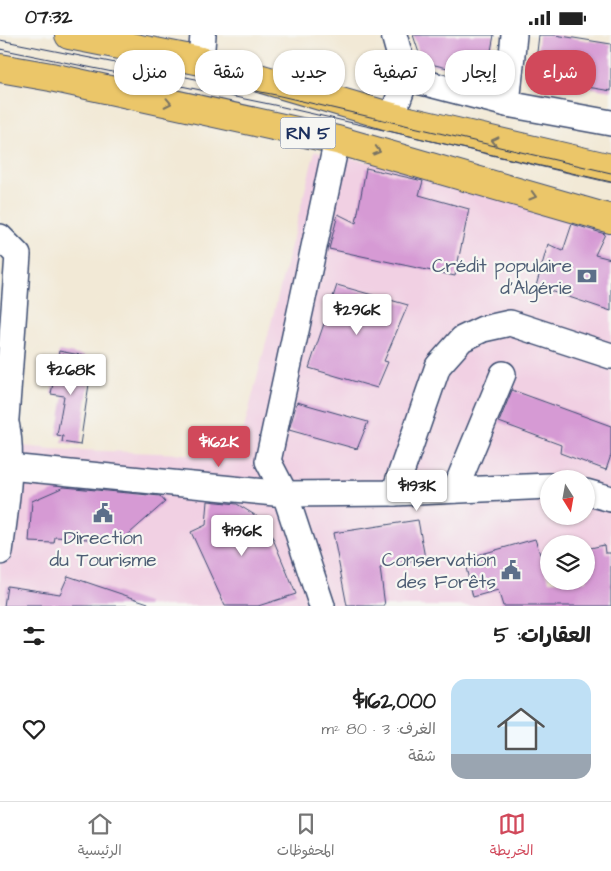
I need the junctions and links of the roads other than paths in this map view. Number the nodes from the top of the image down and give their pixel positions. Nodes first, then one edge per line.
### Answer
1 (70, 35) edge
2 (394, 35) edge
3 (514, 35) edge
4 (202, 48) edge
5 (398, 50) edge
6 (0, 68) edge
7 (435, 85) edge
8 (400, 95) edge
9 (507, 104) junction
10 (392, 117) junction
11 (611, 123) edge
12 (337, 140) junction
13 (611, 168) edge
14 (611, 219) edge
15 (0, 237) edge
16 (611, 357) edge
17 (503, 374) dead end
18 (3, 413) edge
19 (9, 467) junction
20 (540, 486) edge
21 (455, 490) junction
22 (394, 493) junction
23 (284, 494) junction
24 (595, 495) edge
25 (611, 499) edge
26 (0, 551) edge
27 (322, 606) edge

1 - 4 main road, RN 5
2 - 5 street
3 - 9 street
4 - 10 main road, RN 5
6 -> 12 main road, RN 5
7 - 9 street
8 - 10 street
9 - 11 street
13 -> 10 main road, RN 5
12 -> 14 main road, RN 5
12 - 23 street
15 - 18 street
16 - 22 street
17 - 21 street
18 - 19 street
19 - 23 street
19 - 26 street
20 - 21 street
21 - 22 street
22 - 23 street
23 - 27 street
24 - 25 street

